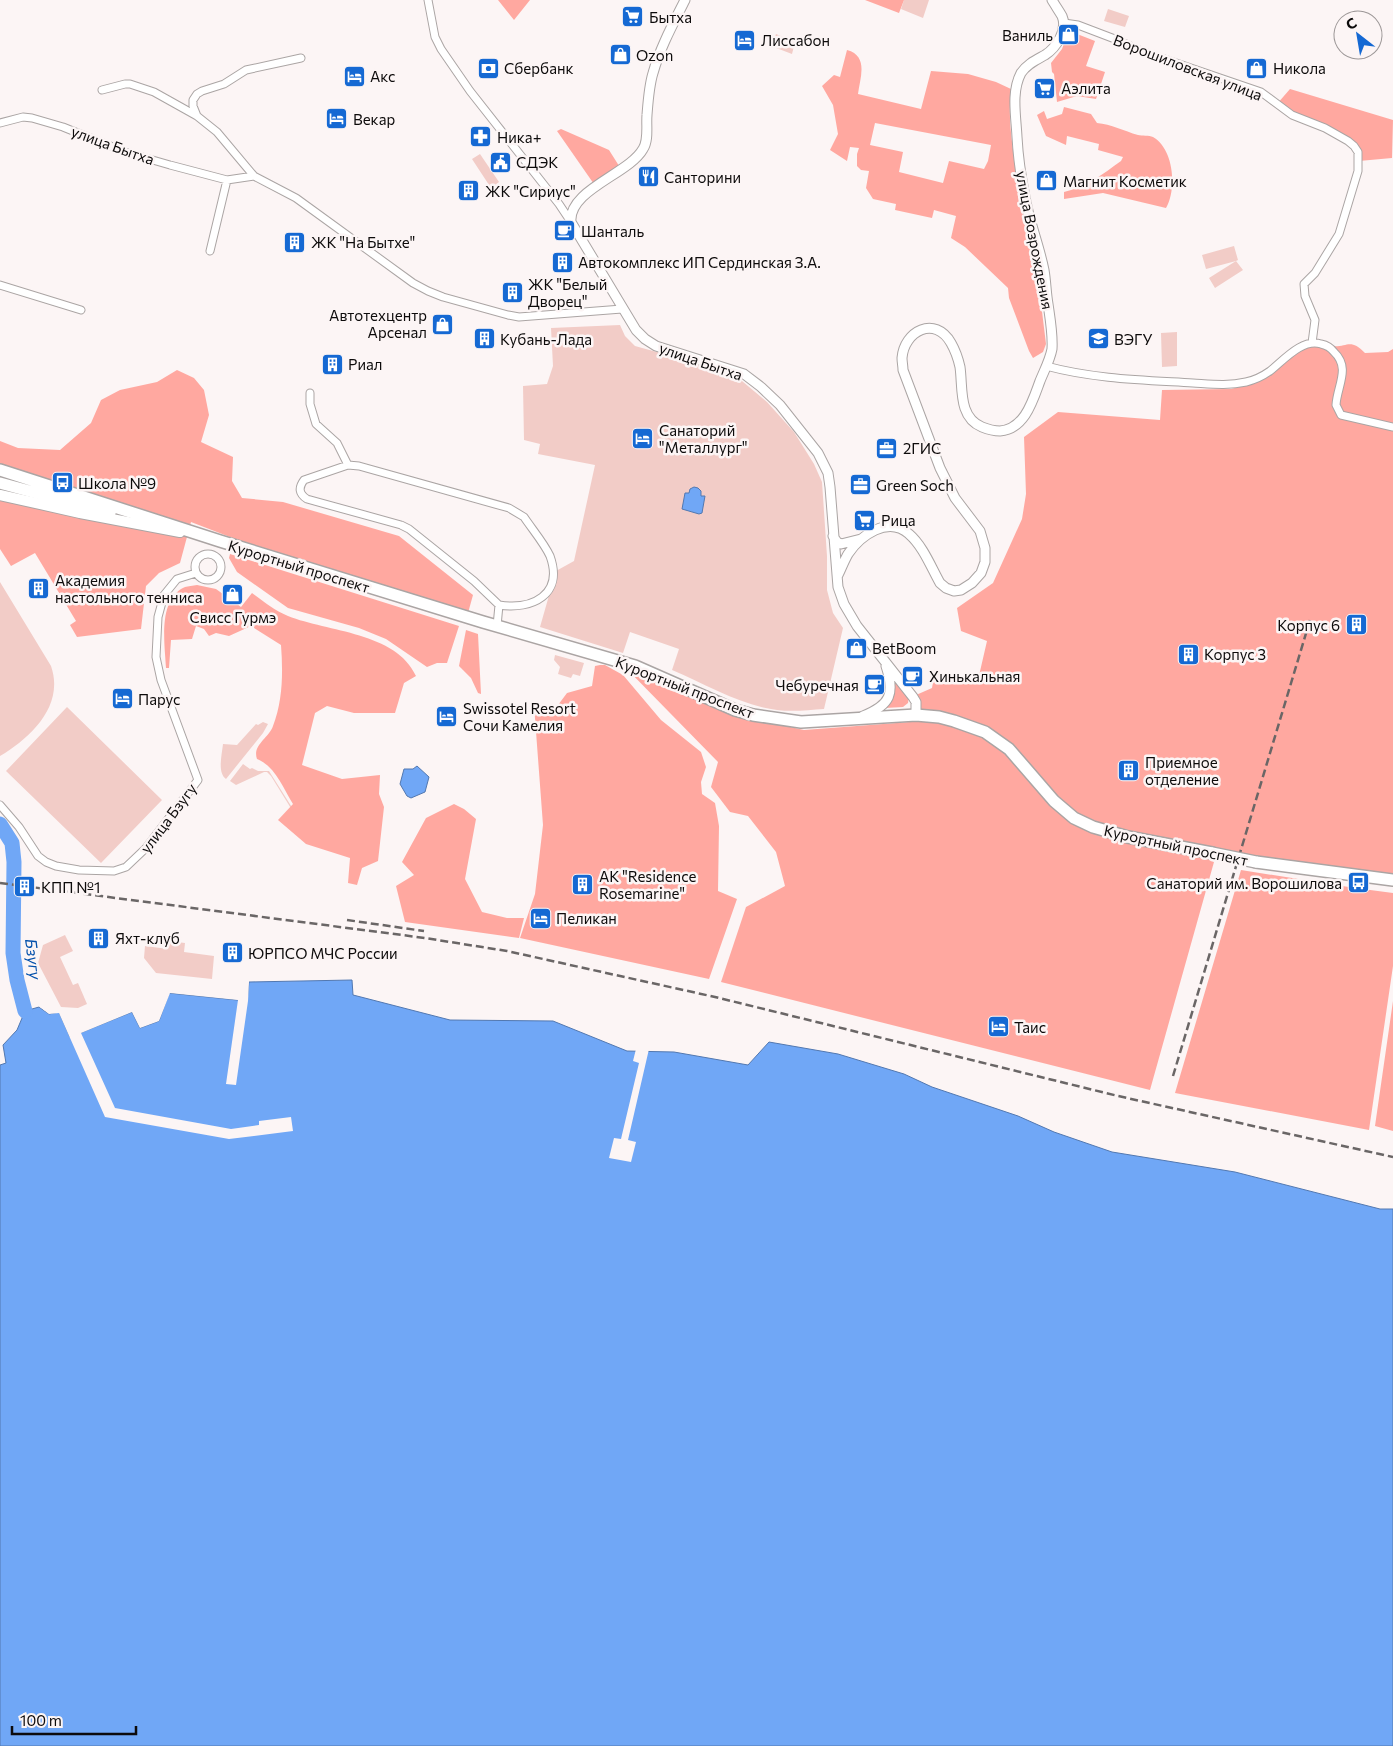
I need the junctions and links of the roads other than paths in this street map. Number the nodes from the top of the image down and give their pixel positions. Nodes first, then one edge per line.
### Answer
1 (428, 0) edge
2 (685, 0) edge
3 (1052, 0) edge
4 (1064, 23) junction
5 (301, 58) dead end
6 (102, 90) dead end
7 (197, 116) junction
8 (0, 123) edge
9 (254, 176) junction
10 (226, 180) junction
11 (571, 222) junction
12 (210, 251) dead end
13 (0, 285) edge
14 (622, 309) junction
15 (81, 310) dead end
16 (1312, 343) junction
17 (1046, 366) junction
18 (310, 393) dead end
19 (1393, 427) edge
20 (348, 465) junction
21 (0, 470) edge
22 (0, 484) edge
23 (0, 495) edge
24 (185, 532) junction
25 (833, 536) junction
26 (862, 538) junction
27 (220, 542) junction
28 (213, 554) junction
29 (196, 573) junction
30 (838, 575) junction
31 (499, 605) junction
32 (497, 626) junction
33 (883, 659) junction
34 (916, 715) junction
35 (859, 718) junction
36 (0, 806) edge
37 (1393, 880) edge

1 - 11 street
2 - 11 street
3 - 4 street
4 - 16 street, Ворошиловская улица
4 - 17 street, улица Возрождения
5 - 7 street
6 - 7 street
7 - 9 street
8 - 10 street, улица Бытха
9 - 10 street, улица Бытха
9 - 14 street
10 - 12 street
11 - 14 street, улица Бытха
13 - 15 street
14 - 25 street, улица Бытха
16 - 17 street
16 - 19 street
17 - 26 street, улица Возрождения
18 - 20 street
20 - 31 street
20 - 31 street
21 - 24 main road, Курортный проспект
22 - 24 main road, Курортный проспект
23 - 24 main road
24 - 27 main road, Курортный проспект
25 - 26 street
25 - 30 street, улица Бытха
26 - 30 street, улица Возрождения
27 - 28 street
27 - 32 main road, Курортный проспект
28 - 29 street
28 - 29 street
29 - 36 street, улица Бзугу
30 - 33 street, улица Бытха
31 - 32 street
32 - 35 main road, Курортный проспект
33 - 34 street, улица Бытха
33 - 35 street
34 - 35 main road, Курортный проспект
34 - 37 main road, Курортный проспект, bridge

